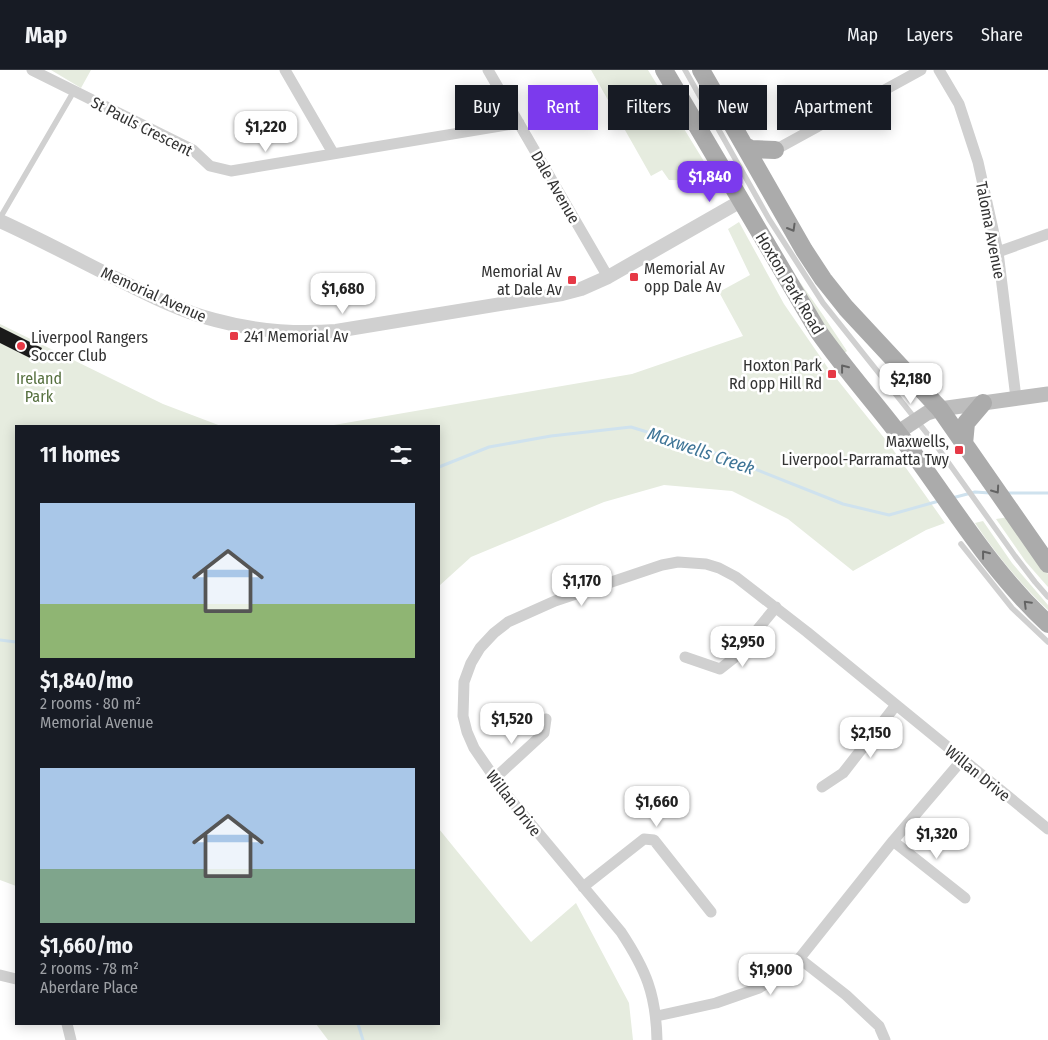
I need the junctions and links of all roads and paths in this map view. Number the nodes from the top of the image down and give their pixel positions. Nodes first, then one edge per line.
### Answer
1 (32, 70) edge
2 (285, 70) edge
3 (488, 70) edge
4 (664, 70) edge
5 (685, 70) edge
6 (701, 70) edge
7 (921, 70) edge
8 (939, 70) edge
9 (74, 91) junction
10 (519, 123) junction
11 (745, 146) junction
12 (775, 150) joint
13 (333, 153) junction
14 (754, 194) junction
15 (1, 222) edge
16 (1048, 234) edge
17 (998, 252) junction
18 (608, 277) junction
19 (1048, 394) edge
20 (1016, 398) junction
21 (983, 403) junction
22 (940, 409) junction
23 (916, 419) junction
24 (897, 433) junction
25 (964, 444) junction
26 (961, 544) dead end
27 (1048, 564) edge
28 (1048, 597) edge
29 (776, 608) junction
30 (1048, 624) edge
31 (1048, 642) edge
32 (685, 657) dead end
33 (896, 705) junction
34 (546, 719) dead end
35 (962, 760) junction
36 (494, 779) junction
37 (822, 787) dead end
38 (1048, 829) edge
39 (893, 841) junction
40 (582, 887) junction
41 (965, 898) dead end
42 (711, 912) dead end
43 (800, 959) junction
44 (0, 975) edge
45 (15, 979) edge
46 (657, 1016) junction
47 (67, 1025) edge
48 (71, 1040) edge
49 (657, 1040) edge
50 (885, 1040) edge

1 - 9 street, St Pauls Crescent
2 - 13 street
3 - 10 street, Dale Avenue
4 - 14 main road, Hoxton Park Road
5 - 14 lane
6 - 11 main road, Hoxton Park Road
7 - 12 street
8 - 17 street, Taloma Avenue
9 - 13 street, St Pauls Crescent
9 - 15 lane
10 - 13 street, St Pauls Crescent
10 - 18 street, Dale Avenue
11 - 12 main road
11 - 14 main road, Hoxton Park Road
14 - 18 street, Memorial Avenue
14 -> 22 main road, Hoxton Park Road
14 - 23 lane
24 -> 14 main road, Hoxton Park Road
15 - 18 street, Memorial Avenue
16 - 17 street
17 - 20 street, Taloma Avenue
19 - 20 main road
20 - 21 main road
21 - 22 main road
21 - 25 main road
22 - 23 main road
22 - 25 main road, Hoxton Park Road
23 - 24 main road
23 - 28 lane
30 -> 24 main road, Hoxton Park Road
25 -> 27 main road, Hoxton Park Road
26 - 31 lane
29 - 32 street
29 - 33 street, Willan Drive
29 - 36 street, Willan Drive
33 - 35 street, Willan Drive
33 - 37 street
34 - 36 street
35 - 38 street, Willan Drive
35 - 39 street
36 - 40 street, Willan Drive
39 - 41 street
39 - 43 street
40 - 42 street
40 - 46 street, Willan Drive
43 - 46 street
43 - 50 street
44 - 45 street
46 - 49 street, Willan Drive
47 - 48 street

